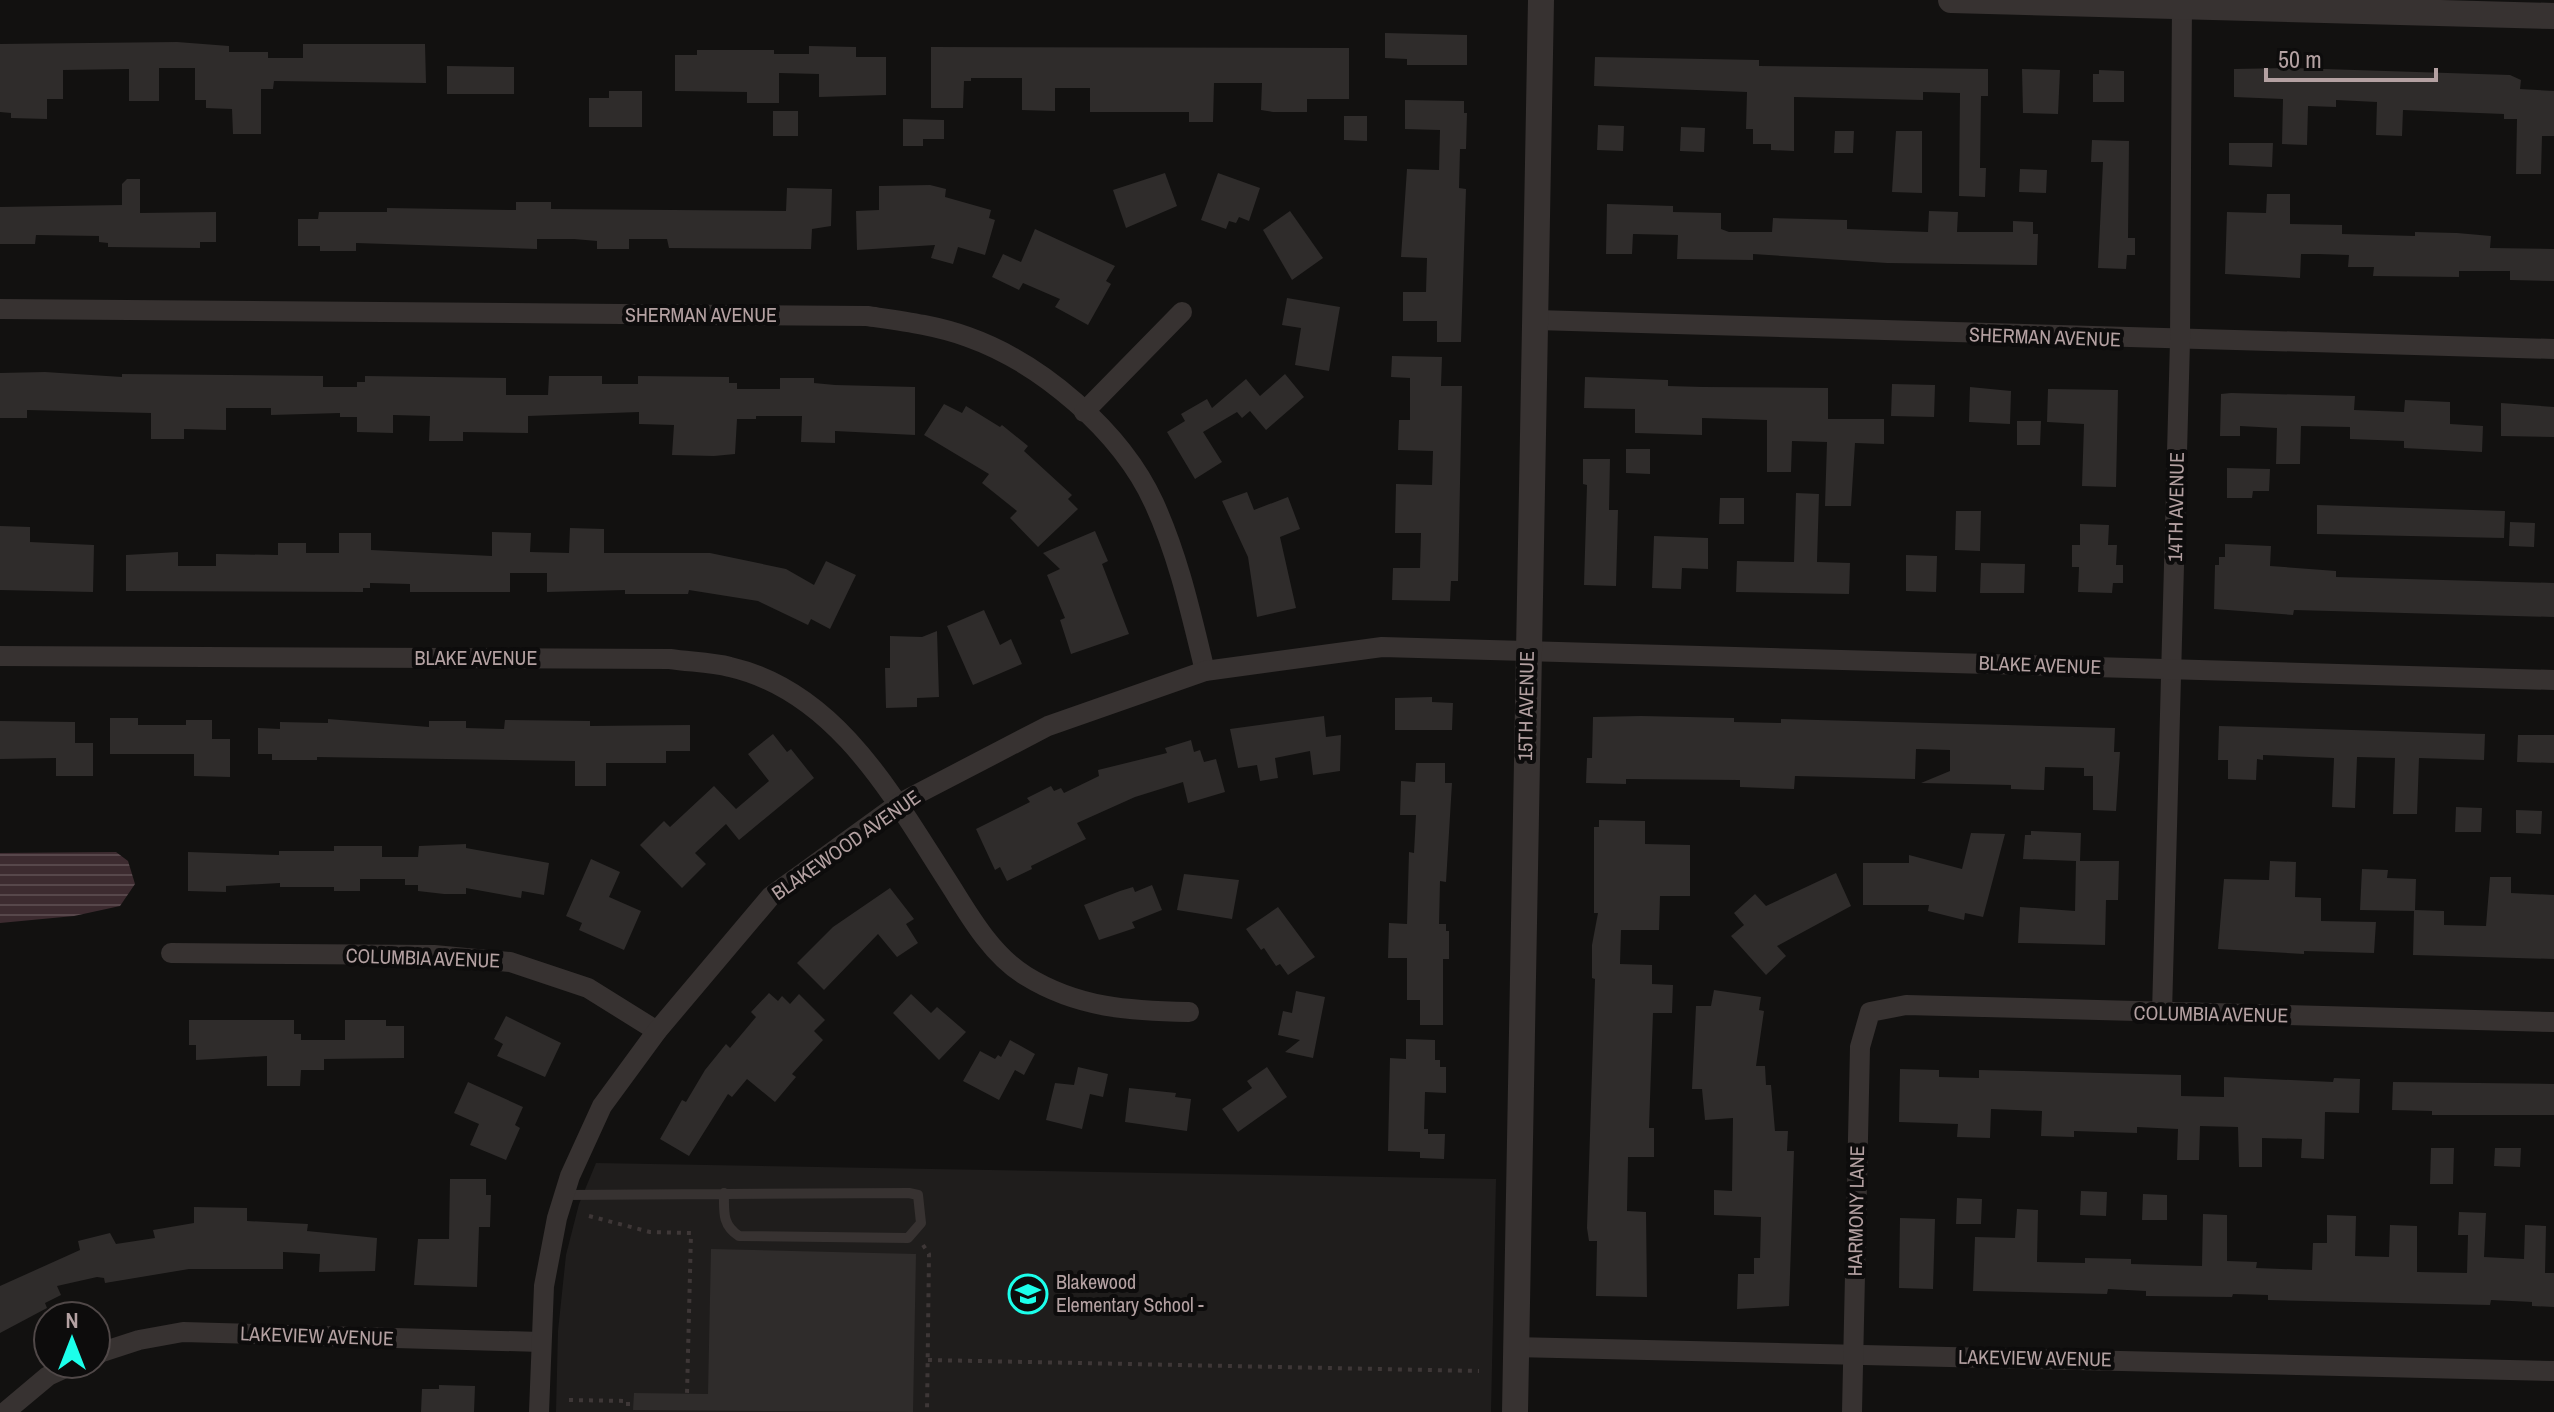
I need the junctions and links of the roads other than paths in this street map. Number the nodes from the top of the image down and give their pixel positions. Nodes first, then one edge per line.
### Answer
1 (1541, 0) edge
2 (1951, 0) edge
3 (2045, 1) edge
4 (2182, 3) edge
5 (2323, 5) edge
6 (2554, 16) edge
7 (0, 309) edge
8 (1182, 312) dead end
9 (1536, 320) junction
10 (2180, 341) junction
11 (2554, 349) edge
12 (1084, 412) junction
13 (1526, 650) junction
14 (0, 656) edge
15 (2172, 668) junction
16 (1205, 671) junction
17 (2554, 680) edge
18 (898, 804) junction
19 (171, 953) dead end
20 (1189, 1012) dead end
21 (1870, 1012) joint
22 (2162, 1013) junction
23 (2554, 1022) edge
24 (657, 1031) junction
25 (724, 1193) junction
26 (564, 1195) junction
27 (541, 1342) junction
28 (1516, 1347) junction
29 (112, 1349) edge
30 (1853, 1353) junction
31 (2554, 1371) edge
32 (43, 1380) edge
33 (5, 1412) edge
34 (539, 1412) edge
35 (1515, 1412) edge
36 (1852, 1412) edge

1 - 9 street, 15TH AVENUE
2 - 3 street
3 - 4 street
4 - 5 street
4 - 10 street, 14TH AVENUE
5 - 6 street
7 - 12 street, SHERMAN AVENUE
8 - 12 street
9 - 10 street, SHERMAN AVENUE
9 - 13 street, 15TH AVENUE
10 - 11 street, SHERMAN AVENUE
10 - 15 street, 14TH AVENUE
12 - 16 street, SHERMAN AVENUE
13 - 15 street, BLAKE AVENUE
13 - 16 street, BLAKEWOOD AVENUE
13 - 28 street, 15TH AVENUE
14 - 18 street, BLAKE AVENUE
15 - 17 street, BLAKE AVENUE
15 - 22 street, 14TH AVENUE
16 - 18 street, BLAKEWOOD AVENUE
18 - 20 street, BLAKE AVENUE
18 - 24 street, BLAKEWOOD AVENUE
19 - 24 street, COLUMBIA AVENUE
21 - 22 street, COLUMBIA AVENUE
21 - 30 street, HARMONY LANE
22 - 23 street, COLUMBIA AVENUE
24 - 26 street, BLAKEWOOD AVENUE
25 - 25 lane
25 - 26 lane
26 - 27 street, BLAKEWOOD AVENUE
27 - 29 street, LAKEVIEW AVENUE
27 - 34 street, BLAKEWOOD AVENUE
28 - 30 street, LAKEVIEW AVENUE
28 - 35 street, 15TH AVENUE
30 - 31 street, LAKEVIEW AVENUE
30 - 36 street, HARMONY LANE
32 - 33 street

